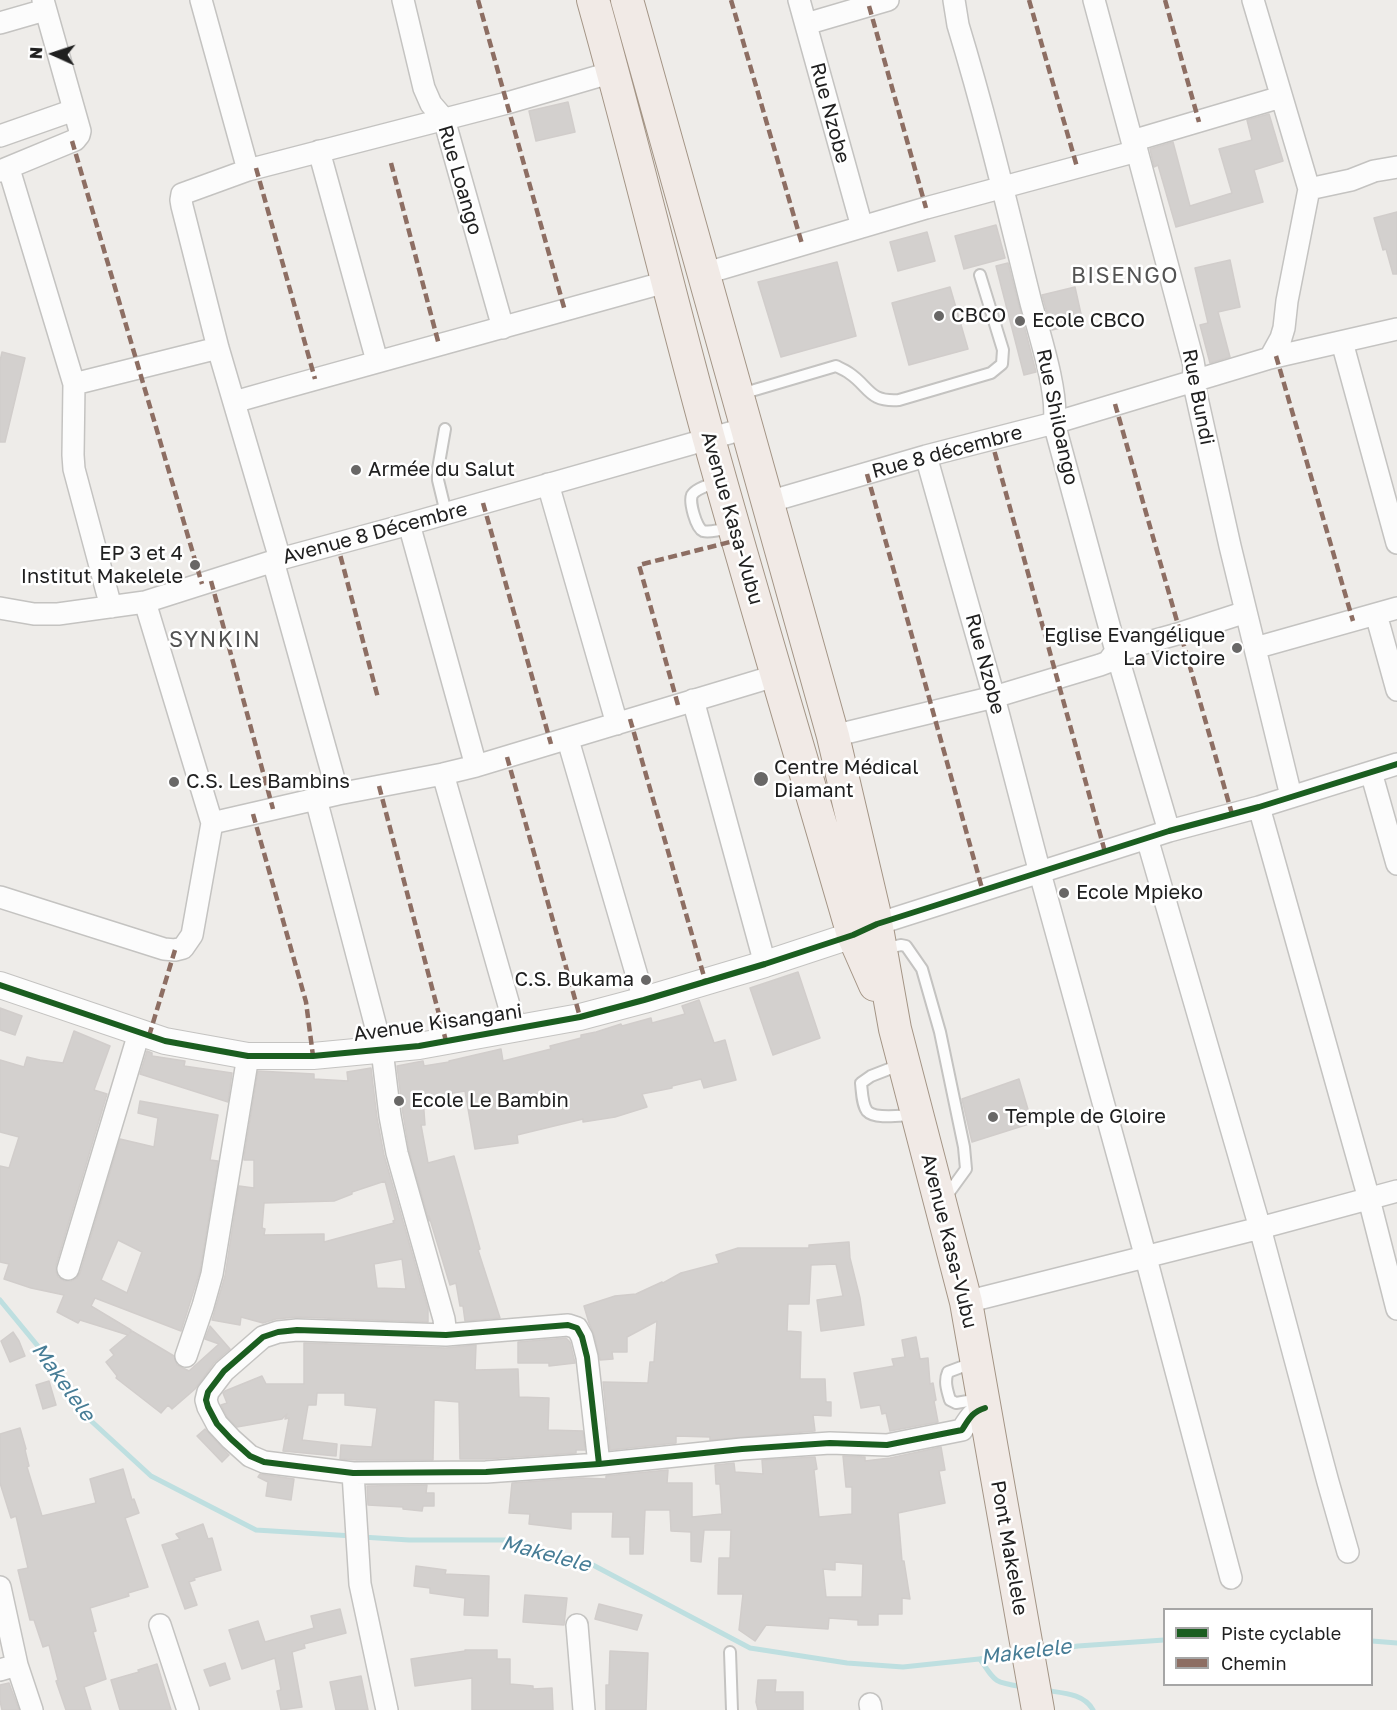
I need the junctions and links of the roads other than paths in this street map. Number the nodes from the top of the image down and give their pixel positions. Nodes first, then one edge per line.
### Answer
1 (201, 0) edge
2 (403, 0) edge
3 (593, 0) edge
4 (627, 0) edge
5 (800, 0) edge
6 (888, 0) edge
7 (954, 0) edge
8 (1094, 0) edge
9 (1253, 0) edge
10 (44, 5) edge
11 (0, 23) edge
12 (806, 24) junction
13 (614, 72) junction
14 (1281, 97) junction
15 (74, 110) junction
16 (444, 119) junction
17 (0, 136) edge
18 (1134, 146) junction
19 (319, 151) junction
20 (1397, 166) edge
21 (5, 170) edge
22 (248, 170) junction
23 (1002, 187) junction
24 (1309, 189) junction
25 (862, 227) junction
26 (703, 274) junction
27 (980, 275) dead end
28 (666, 282) junction
29 (502, 328) junction
30 (1397, 329) edge
31 (1342, 342) junction
32 (218, 348) junction
33 (1270, 358) junction
34 (377, 361) junction
35 (1193, 380) junction
36 (74, 384) junction
37 (737, 395) junction
38 (234, 402) junction
39 (1054, 423) junction
40 (747, 428) junction
41 (445, 429) dead end
42 (709, 438) junction
43 (926, 456) junction
44 (548, 484) junction
45 (768, 502) junction
46 (446, 513) junction
47 (409, 524) junction
48 (1397, 543) edge
49 (276, 560) junction
50 (145, 602) junction
51 (111, 607) junction
52 (0, 608) edge
53 (1397, 608) edge
54 (1246, 612) junction
55 (1376, 614) junction
56 (1255, 648) junction
57 (1116, 651) junction
58 (778, 675) junction
59 (1397, 690) edge
60 (994, 697) junction
61 (693, 700) junction
62 (616, 724) junction
63 (833, 736) junction
64 (568, 740) junction
65 (1397, 764) edge
66 (476, 766) junction
67 (1371, 772) junction
68 (442, 774) junction
69 (338, 794) junction
70 (1291, 796) junction
71 (316, 799) junction
72 (1259, 807) junction
73 (212, 823) junction
74 (1169, 831) junction
75 (1147, 838) junction
76 (1397, 864) edge
77 (1040, 873) junction
78 (0, 897) edge
79 (870, 936) junction
80 (765, 964) junction
81 (0, 985) edge
82 (644, 1000) junction
83 (516, 1030) junction
84 (139, 1033) junction
85 (382, 1050) junction
86 (248, 1056) junction
87 (904, 1063) junction
88 (917, 1114) junction
89 (1397, 1191) edge
90 (1369, 1199) junction
91 (941, 1203) junction
92 (1260, 1228) junction
93 (1146, 1258) junction
94 (68, 1269) dead end
95 (966, 1302) junction
96 (1397, 1309) edge
97 (446, 1335) junction
98 (186, 1356) dead end
99 (984, 1403) junction
100 (994, 1456) joint
101 (599, 1464) junction
102 (353, 1473) junction
103 (1348, 1552) dead end
104 (1231, 1578) dead end
105 (0, 1587) edge
106 (160, 1625) dead end
107 (576, 1625) dead end
108 (730, 1652) dead end
109 (9, 1667) edge
110 (32, 1710) edge
111 (188, 1710) edge
112 (387, 1710) edge
113 (584, 1710) edge
114 (732, 1710) edge
115 (1038, 1710) edge

1 - 22 street
2 - 16 street, Rue Loango
3 - 13 main road, Avenue Kasa-Vubu
4 - 26 main road, Avenue Kasa-Vubu
5 - 12 street, Rue Nzobe
6 - 12 street
7 - 23 street, Rue Shiloango
8 - 18 street, Rue Bundi
9 - 14 street
10 - 11 street
10 - 15 street
12 - 25 street, Rue Nzobe
13 - 16 street
13 - 28 main road, Avenue Kasa-Vubu
14 - 18 street
14 - 24 street
15 - 17 street
15 - 21 street
16 - 19 street
16 - 29 street, Rue Loango
18 - 23 street
18 - 35 street, Rue Bundi
19 - 22 street
19 - 34 street
20 - 24 street
21 - 36 street
22 - 32 street
23 - 25 street
23 - 39 street, Rue Shiloango
24 - 33 street
25 - 26 street
26 - 37 main road, Avenue Kasa-Vubu
27 - 37 lane
28 - 29 street
28 - 42 main road, Avenue Kasa-Vubu
29 - 34 street
30 - 31 street, Rue 8 décembre
31 - 33 street, Rue 8 décembre
31 - 48 street
32 - 36 street
32 - 38 street
33 - 35 street, Rue 8 décembre
34 - 38 street
35 - 39 street, Rue 8 décembre
35 - 54 street, Rue Bundi
36 - 51 street
37 - 40 main road, Avenue Kasa-Vubu
38 - 49 street
39 - 43 street, Rue 8 décembre
39 - 57 street, Rue Shiloango
40 - 42 street, Avenue 8 Décembre
40 - 45 main road, Avenue Kasa-Vubu
41 - 46 lane
42 - 44 street, Avenue 8 Décembre
42 - 58 main road, Avenue Kasa-Vubu
43 - 45 street, Rue 8 décembre
43 - 60 street, Rue Nzobe
44 - 46 street, Avenue 8 Décembre
44 - 62 street
45 - 63 main road, Avenue Kasa-Vubu
46 - 47 street, Avenue 8 Décembre
47 - 49 street, Avenue 8 Décembre
47 - 66 street
49 - 50 street, Avenue 8 Décembre
49 - 69 street
50 - 51 street, Avenue 8 Décembre
50 - 73 street
51 - 52 street, Avenue 8 Décembre
53 - 55 street
54 - 56 street, Rue Bundi
54 - 57 street
55 - 56 street
55 - 59 street
56 - 70 street, Rue Bundi
57 - 60 street
57 - 74 street, Rue Shiloango
58 - 61 street
58 - 79 main road, Avenue Kasa-Vubu
60 - 63 street
60 - 77 street, Rue Nzobe
61 - 62 street
61 - 80 street
62 - 64 street
63 - 79 main road, Avenue Kasa-Vubu
64 - 66 street
64 - 82 street
65 - 67 street
66 - 68 street
67 - 70 street
67 - 76 street
68 - 69 street
68 - 83 street
69 - 71 street
70 - 72 street
71 - 73 street
71 - 85 street
72 - 74 street
72 - 90 street
73 - 78 street
74 - 75 street
75 - 77 street
75 - 92 street
77 - 79 street
77 - 93 street, Rue Nzobe
79 - 80 street, Avenue Kisangani
79 - 87 main road, Avenue Kasa-Vubu
79 - 91 lane
80 - 82 street, Avenue Kisangani
81 - 84 street, Avenue Kisangani
82 - 83 street, Avenue Kisangani
83 - 85 street, Avenue Kisangani
84 - 86 street, Avenue Kisangani
84 - 94 street
85 - 86 street, Avenue Kisangani
85 - 97 street
86 - 98 street
87 - 88 main road, Avenue Kasa-Vubu
87 - 88 lane
88 - 91 main road, Avenue Kasa-Vubu
89 - 90 street
90 - 92 street
90 - 96 street
91 - 95 main road, Avenue Kasa-Vubu
92 - 93 street
92 - 103 street
93 - 95 street
93 - 104 street, Rue Nzobe
95 - 99 main road, Avenue Kasa-Vubu
97 - 101 street
97 - 102 street
99 - 100 main road, Avenue Kasa-Vubu
99 - 101 street
100 - 115 main road, Pont Makelele
101 - 102 street
102 - 112 street
105 - 109 street
106 - 111 street
107 - 113 street
108 - 114 lane
109 - 110 street

